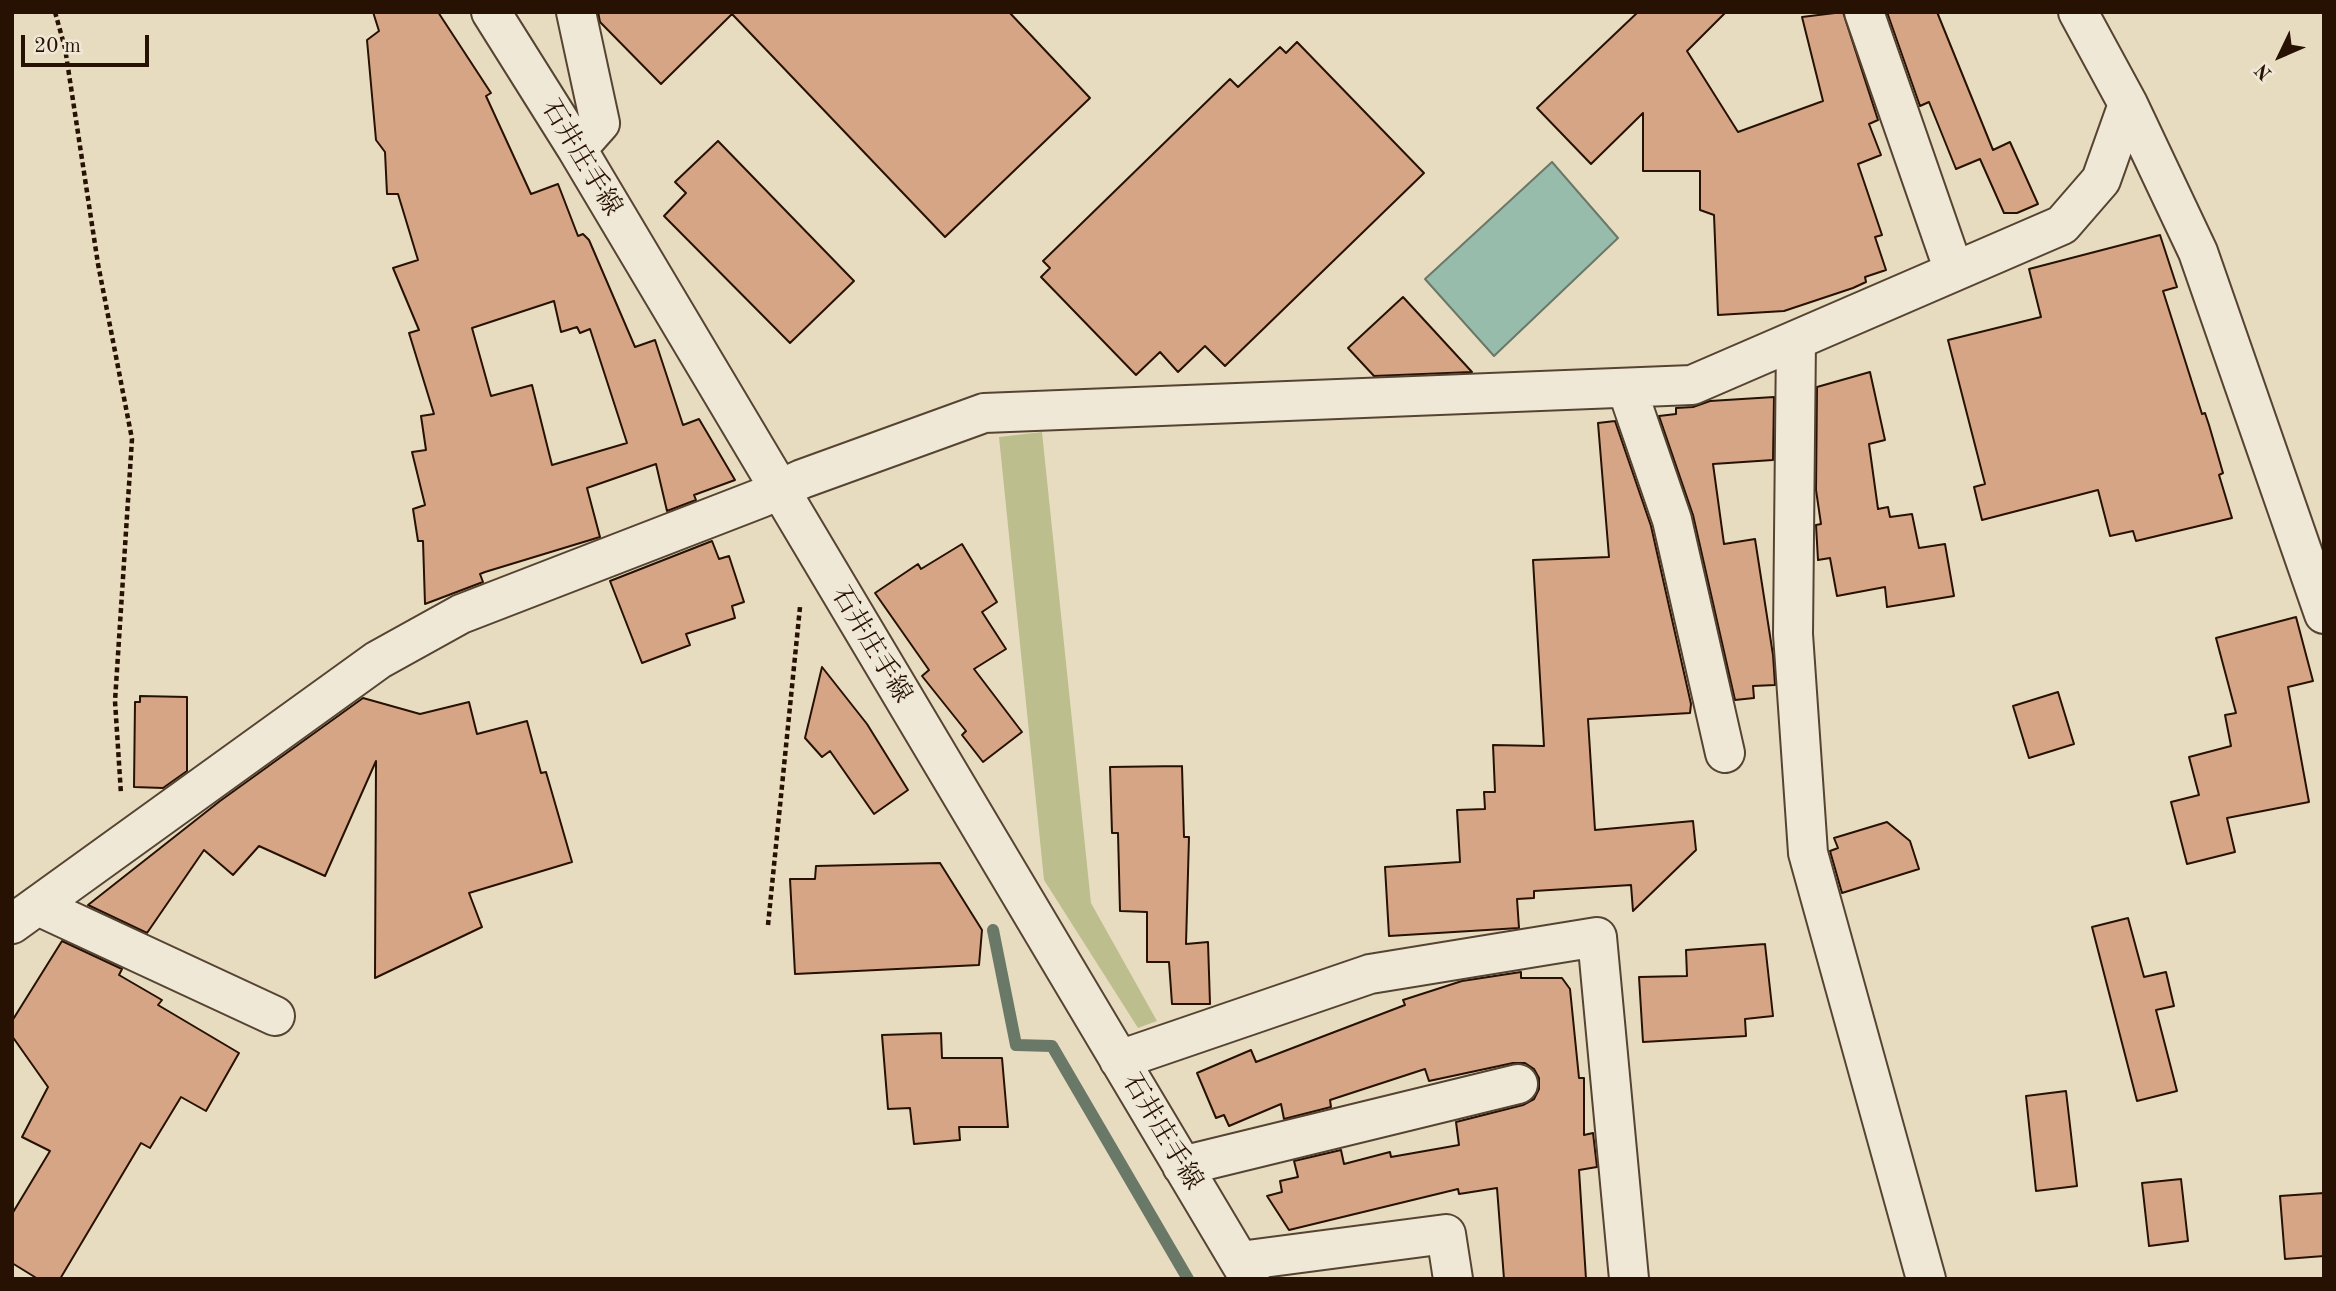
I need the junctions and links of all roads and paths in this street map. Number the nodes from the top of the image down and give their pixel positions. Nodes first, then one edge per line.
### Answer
1 (55, 12) edge
2 (491, 12) edge
3 (576, 12) edge
4 (1864, 12) edge
5 (2078, 12) edge
6 (2128, 104) junction
7 (577, 149) junction
8 (1954, 271) junction
9 (1796, 340) junction
10 (1627, 389) junction
11 (779, 490) junction
12 (801, 596) dead end
13 (2324, 614) edge
14 (1725, 753) dead end
15 (124, 844) junction
16 (25, 915) edge
17 (768, 925) dead end
18 (275, 1016) dead end
19 (1119, 1060) junction
20 (1518, 1084) dead end
21 (1182, 1166) junction
22 (1245, 1270) edge
23 (1453, 1279) edge
24 (1629, 1279) edge
25 (1926, 1279) edge

1 - 15 path
2 - 7 street, 石井庄手線
3 - 7 street
4 - 8 street
5 - 6 street
6 - 8 street
6 - 13 street
7 - 11 street, 石井庄手線
8 - 9 street
9 - 10 street
9 - 25 street
10 - 11 street
10 - 14 street
11 - 15 street
11 - 19 street, 石井庄手線
12 - 17 path
15 - 16 street
16 - 18 street
19 - 21 street, 石井庄手線
19 - 24 street
20 - 21 street
21 - 22 street, 石井庄手線
22 - 23 street

